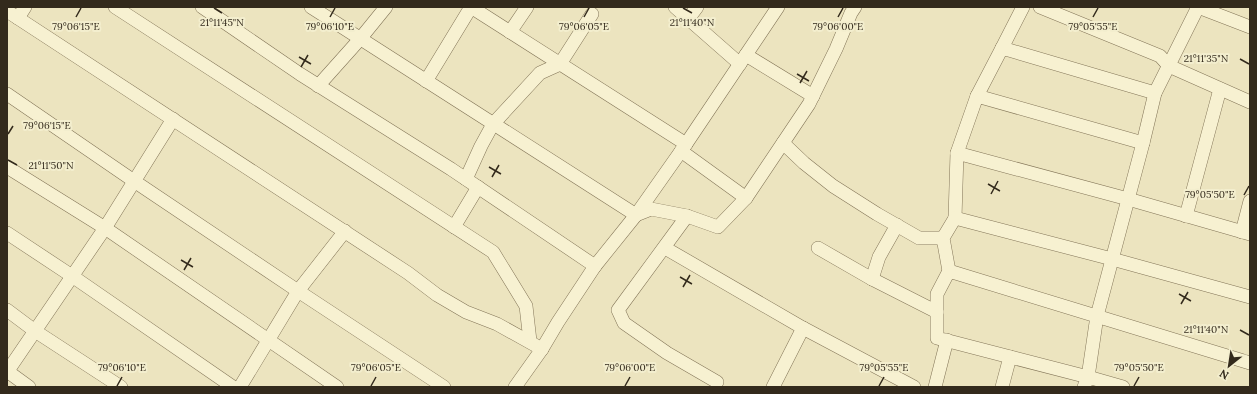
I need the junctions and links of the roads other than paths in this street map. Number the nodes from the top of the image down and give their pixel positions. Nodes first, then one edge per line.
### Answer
1 (25, 7) edge
2 (115, 7) edge
3 (202, 7) edge
4 (386, 7) edge
5 (471, 7) edge
6 (526, 7) edge
7 (675, 7) edge
8 (697, 7) edge
9 (778, 7) edge
10 (855, 7) edge
11 (1023, 7) edge
12 (1040, 7) edge
13 (1198, 7) edge
14 (318, 9) edge
15 (12, 14) edge
16 (592, 14) dead end
17 (688, 19) junction
18 (1250, 27) edge
19 (510, 32) junction
20 (360, 39) junction
21 (1002, 48) junction
22 (743, 59) junction
23 (560, 64) junction
24 (1169, 66) junction
25 (426, 81) junction
26 (318, 86) junction
27 (1220, 89) junction
28 (1155, 93) junction
29 (7, 94) edge
30 (813, 96) junction
31 (977, 96) junction
32 (1250, 102) edge
33 (173, 119) junction
34 (490, 122) junction
35 (783, 143) junction
36 (1143, 143) junction
37 (684, 148) junction
38 (957, 153) junction
39 (7, 167) edge
40 (462, 176) junction
41 (134, 181) junction
42 (478, 187) junction
43 (746, 198) junction
44 (1128, 199) junction
45 (1250, 201) edge
46 (636, 216) junction
47 (686, 216) junction
48 (1186, 216) junction
49 (955, 218) junction
50 (896, 225) junction
51 (454, 227) junction
52 (105, 228) junction
53 (344, 231) junction
54 (7, 233) edge
55 (1246, 233) edge
56 (943, 238) junction
57 (665, 248) junction
58 (818, 248) dead end
59 (1112, 259) junction
60 (595, 266) junction
61 (949, 271) junction
62 (72, 276) junction
63 (872, 279) junction
64 (298, 291) junction
65 (1250, 297) edge
66 (7, 310) edge
67 (937, 312) junction
68 (1097, 316) junction
69 (803, 328) junction
70 (35, 331) junction
71 (947, 340) junction
72 (268, 341) junction
73 (530, 341) junction
74 (542, 349) junction
75 (1010, 357) junction
76 (1250, 363) edge
77 (7, 371) edge
78 (717, 382) dead end
79 (1086, 382) edge
80 (30, 387) edge
81 (121, 387) edge
82 (233, 387) edge
83 (240, 387) edge
84 (336, 387) edge
85 (444, 387) edge
86 (514, 387) edge
87 (773, 387) edge
88 (914, 387) edge
89 (935, 387) edge
90 (1002, 387) edge
91 (1123, 387) edge

1 - 15 street
2 - 51 street
3 - 26 street
4 - 20 street
5 - 19 street
5 - 25 street
6 - 19 street
7 - 17 street
8 - 17 street
9 - 22 street
10 - 30 street
11 - 21 street
12 - 24 street
13 - 18 street
13 - 24 street
14 - 20 street
15 - 33 street
16 - 23 street
17 - 22 street
19 - 23 street
20 - 25 street
20 - 26 street
21 - 28 street
21 - 31 street
22 - 30 street
22 - 37 street
23 - 34 street
23 - 37 street
24 - 27 street
24 - 28 street
25 - 34 street
26 - 40 street
27 - 32 street
27 - 48 street
28 - 36 street
29 - 41 street
30 - 35 street
31 - 36 street
31 - 38 street
33 - 41 street
33 - 53 street
34 - 40 street
34 - 46 street
35 - 43 street
35 - 50 street
36 - 44 street
37 - 43 street
37 - 46 street
38 - 44 street
38 - 49 street
39 - 52 street
40 - 42 street
41 - 52 street
41 - 64 street
42 - 51 street
42 - 60 street
43 - 47 street
44 - 48 street
44 - 59 street
45 - 55 street
46 - 47 street
46 - 60 street
47 - 57 street
48 - 55 street
49 - 56 street
49 - 59 street
50 - 56 street
50 - 63 street
51 - 73 street
52 - 62 street
52 - 72 street
53 - 64 street
53 - 73 street
54 - 62 street
56 - 61 street
57 - 69 street
57 - 78 street
58 - 63 street
59 - 65 street
59 - 68 street
60 - 74 street
61 - 67 street
61 - 68 street
62 - 70 street
62 - 82 street
63 - 67 street
64 - 72 street
64 - 85 street
66 - 70 street
67 - 71 street
68 - 76 street
68 - 79 street
69 - 87 street
69 - 88 street
70 - 77 street
70 - 81 street
71 - 75 street
71 - 89 street
72 - 83 street
72 - 84 street
73 - 74 street
74 - 86 street
75 - 79 street
75 - 90 street
77 - 80 street
79 - 91 street

